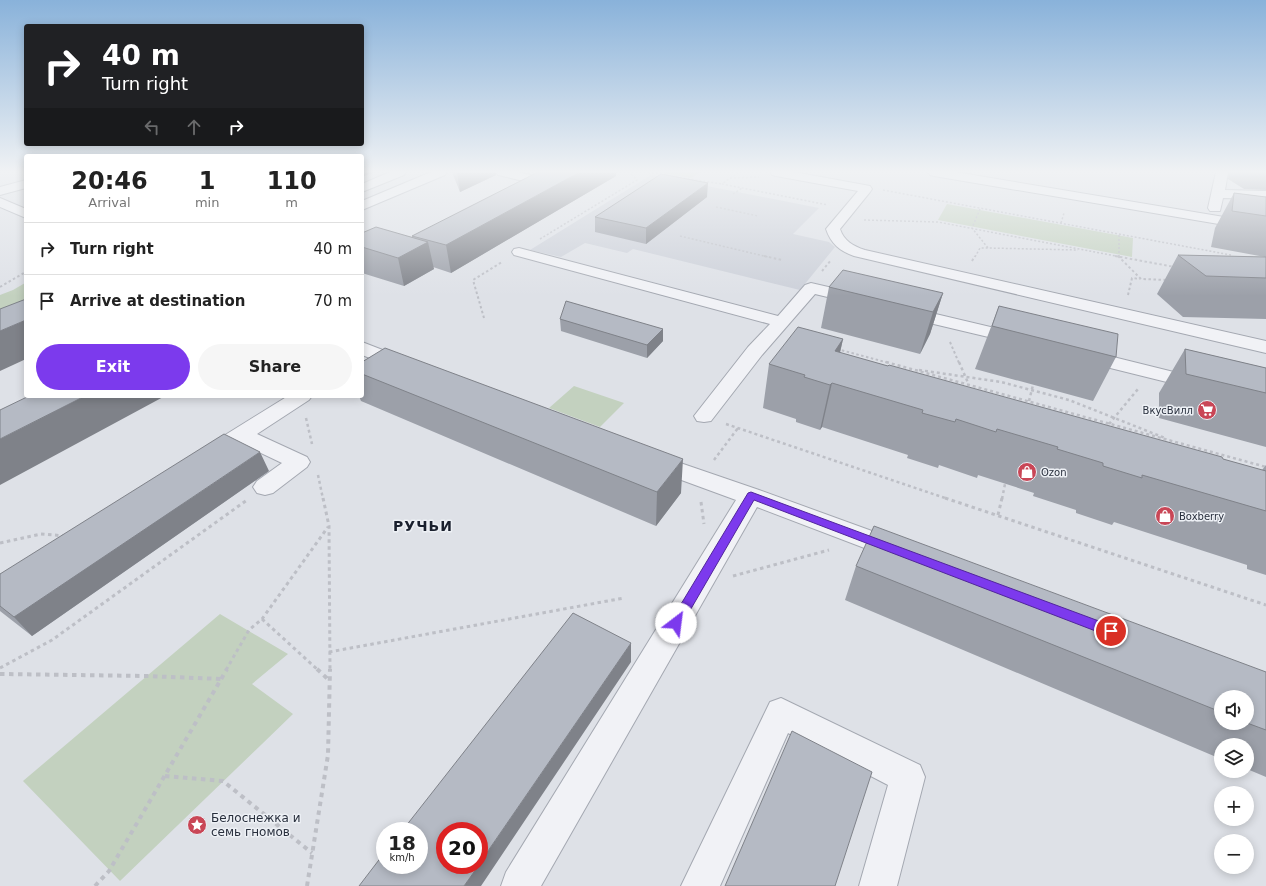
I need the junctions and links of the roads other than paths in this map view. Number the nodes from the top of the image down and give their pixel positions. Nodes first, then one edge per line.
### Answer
1 (845, 213) edge
2 (1179, 213) edge
3 (1214, 213) edge
4 (1213, 219) junction
5 (1266, 228) edge
6 (519, 252) dead end
7 (782, 322) junction
8 (764, 341) junction
9 (1031, 342) edge
10 (786, 347) edge
11 (1266, 347) edge
12 (365, 352) edge
13 (1069, 352) edge
14 (424, 372) edge
15 (1213, 387) edge
16 (299, 398) edge
17 (704, 416) road end
18 (240, 435) junction
19 (630, 452) edge
20 (194, 464) edge
21 (265, 487) road end
22 (751, 496) junction
23 (920, 559) edge
24 (520, 886) edge
25 (700, 886) edge
26 (878, 886) edge

1 - 11 street
2 - 4 street
3 - 4 street
4 - 5 street
6 - 7 street
7 - 8 street
7 - 9 street
8 - 10 street
8 - 17 street
12 - 14 street
13 - 15 street
16 - 18 street
18 - 20 street
18 - 21 street
19 - 22 street
22 - 23 street
22 - 24 street
25 - 26 street

